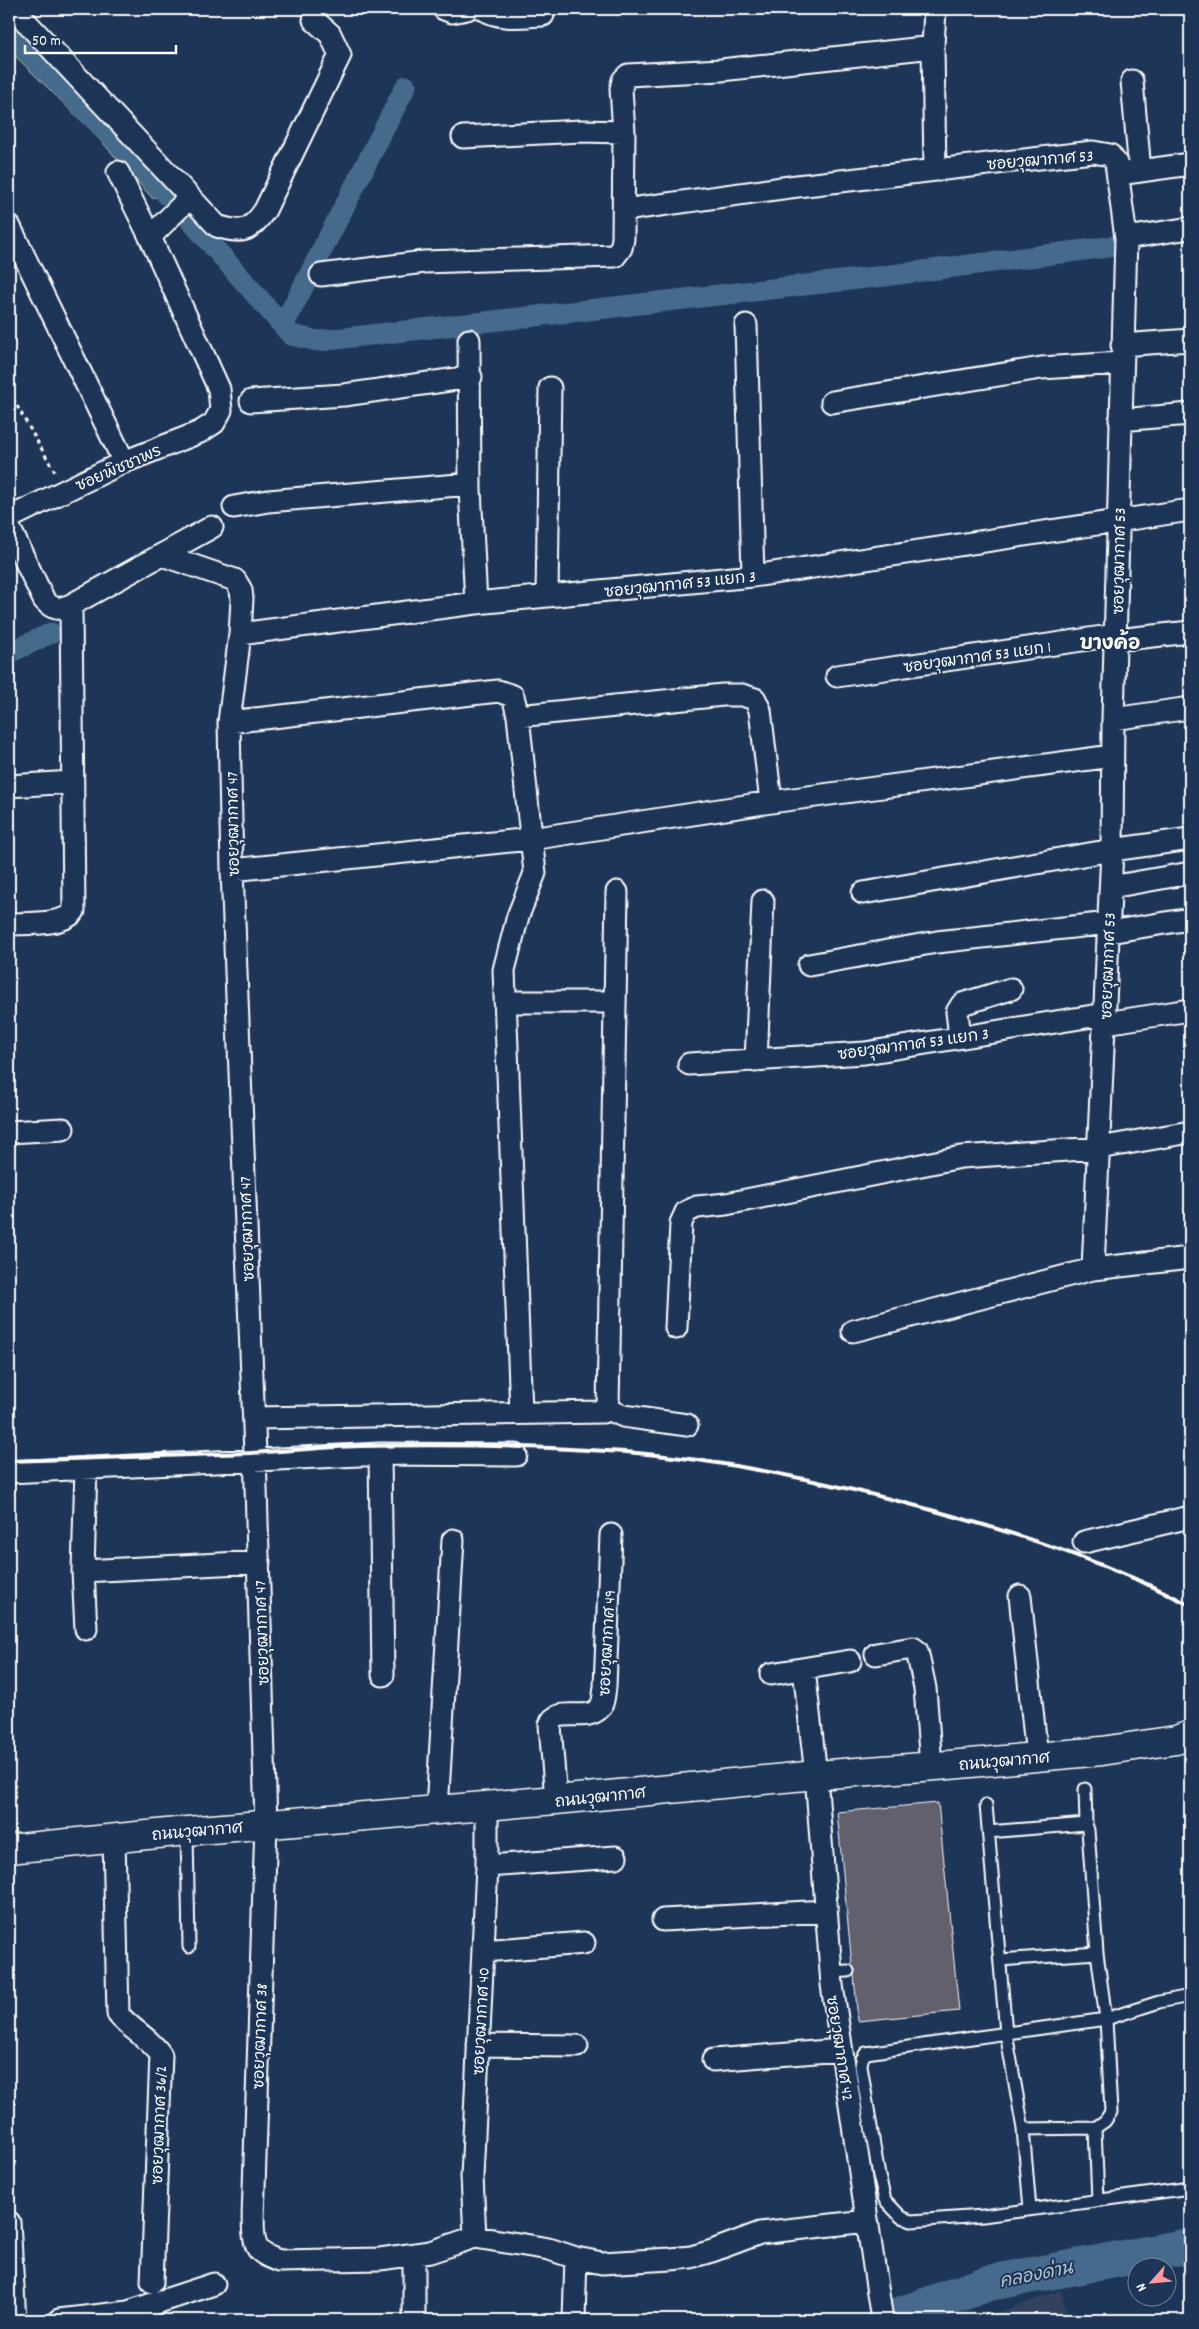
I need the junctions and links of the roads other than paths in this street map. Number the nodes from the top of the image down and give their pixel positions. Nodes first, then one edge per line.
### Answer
1 (14, 9) edge
2 (444, 9) edge
3 (467, 9) edge
4 (483, 9) edge
5 (935, 9) edge
6 (543, 15) dead end
7 (314, 20) dead end
8 (933, 47) junction
9 (1132, 82) dead end
10 (624, 132) junction
11 (463, 137) dead end
12 (1190, 164) edge
13 (935, 170) junction
14 (1140, 171) junction
15 (118, 172) dead end
16 (1118, 174) junction
17 (190, 197) junction
18 (624, 210) junction
19 (9, 226) edge
20 (1190, 228) edge
21 (150, 237) junction
22 (1126, 238) junction
23 (321, 275) dead end
24 (746, 326) dead end
25 (469, 340) dead end
26 (1190, 340) edge
27 (1122, 354) junction
28 (471, 377) junction
29 (550, 388) dead end
30 (251, 401) dead end
31 (832, 402) dead end
32 (1190, 414) edge
33 (1120, 420) junction
34 (124, 462) junction
35 (470, 484) junction
36 (234, 507) dead end
37 (1190, 510) edge
38 (9, 518) edge
39 (1118, 521) junction
40 (9, 527) edge
41 (212, 527) dead end
42 (162, 556) junction
43 (753, 576) junction
44 (547, 596) junction
45 (476, 603) junction
46 (71, 605) junction
47 (1190, 632) edge
48 (240, 634) junction
49 (1116, 637) junction
50 (837, 676) dead end
51 (1190, 708) edge
52 (518, 716) junction
53 (1113, 719) junction
54 (229, 722) junction
55 (1112, 756) junction
56 (72, 782) junction
57 (9, 786) edge
58 (771, 802) junction
59 (531, 839) junction
60 (1190, 839) edge
61 (1112, 850) junction
62 (232, 870) junction
63 (1190, 874) edge
64 (1110, 887) junction
65 (617, 892) dead end
66 (863, 893) dead end
67 (763, 901) dead end
68 (1190, 919) edge
69 (9, 924) edge
70 (1109, 928) junction
71 (809, 965) dead end
72 (1011, 989) dead end
73 (506, 1002) junction
74 (616, 1002) junction
75 (1190, 1010) edge
76 (1105, 1019) junction
77 (960, 1037) junction
78 (756, 1061) junction
79 (690, 1064) dead end
80 (63, 1129) dead end
81 (9, 1132) edge
82 (1190, 1132) edge
83 (1099, 1148) junction
84 (1190, 1258) edge
85 (1093, 1269) junction
86 (676, 1328) dead end
87 (853, 1331) dead end
88 (608, 1409) junction
89 (521, 1412) junction
90 (254, 1418) junction
91 (687, 1425) dead end
92 (380, 1454) junction
93 (516, 1455) dead end
94 (255, 1460) junction
95 (86, 1468) junction
96 (9, 1472) edge
97 (1190, 1517) edge
98 (611, 1534) dead end
99 (452, 1540) dead end
100 (1084, 1542) dead end
101 (259, 1562) junction
102 (83, 1571) junction
103 (1020, 1596) dead end
104 (86, 1629) dead end
105 (876, 1654) dead end
106 (850, 1661) dead end
107 (804, 1669) junction
108 (770, 1674) dead end
109 (383, 1675) dead end
110 (1190, 1735) edge
111 (1037, 1757) junction
112 (932, 1766) junction
113 (816, 1775) junction
114 (1085, 1789) dead end
115 (556, 1800) junction
116 (986, 1804) dead end
117 (487, 1805) junction
118 (437, 1810) junction
119 (266, 1824) junction
120 (1086, 1824) junction
121 (187, 1831) junction
122 (988, 1832) junction
123 (114, 1838) junction
124 (9, 1849) edge
125 (616, 1858) dead end
126 (488, 1866) junction
127 (826, 1911) junction
128 (663, 1920) dead end
129 (584, 1943) dead end
130 (189, 1947) dead end
131 (483, 1951) junction
132 (1097, 1953) junction
133 (1000, 1960) junction
134 (1190, 1996) edge
135 (1106, 2019) junction
136 (1006, 2033) junction
137 (478, 2045) junction
138 (577, 2046) dead end
139 (841, 2050) junction
140 (713, 2060) dead end
141 (1095, 2128) junction
142 (1023, 2129) junction
143 (1190, 2188) edge
144 (1098, 2200) junction
145 (1030, 2209) junction
146 (867, 2220) junction
147 (9, 2222) edge
148 (476, 2237) junction
149 (414, 2254) junction
150 (576, 2258) junction
151 (152, 2282) dead end
152 (214, 2284) dead end
153 (146, 2314) edge
154 (574, 2319) edge
155 (15, 2320) edge
156 (58, 2320) edge
157 (414, 2320) edge
158 (882, 2320) edge

1 - 17 street
2 - 3 street
4 - 6 street
5 - 8 street
7 - 17 street
8 - 10 street
8 - 13 street
9 - 14 street
10 - 11 street
10 - 18 street
12 - 14 street
13 - 16 street, ซอยวุฒากาศ 53
13 - 18 street
14 - 16 street
15 - 21 street
16 - 22 street, ซอยวุฒากาศ 53
17 - 21 street
18 - 23 street
19 - 34 street
20 - 22 street
21 - 34 street, ซอยพิชชาพร
22 - 27 street, ซอยวุฒากาศ 53
24 - 43 street
25 - 28 street
26 - 27 street
27 - 31 street
27 - 33 street, ซอยวุฒากาศ 53
28 - 30 street
28 - 35 street
29 - 44 street
32 - 33 street
33 - 39 street, ซอยวุฒากาศ 53
34 - 38 street, ซอยพิชชาพร
35 - 36 street
35 - 45 street
37 - 39 street, ซอยวุฒากาศ 53 แยก 3
39 - 43 street, ซอยวุฒากาศ 53 แยก 3
39 - 49 street, ซอยวุฒากาศ 53
40 - 46 street
41 - 42 street
42 - 46 street
42 - 48 street, ซอยวุฒากาศ 47
43 - 44 street, ซอยวุฒากาศ 53 แยก 3
44 - 45 street, ซอยวุฒากาศ 53 แยก 3
45 - 48 street, ซอยวุฒากาศ 53 แยก 3
46 - 56 street
47 - 49 street, ซอยวุฒากาศ 53 แยก 1
48 - 54 street, ซอยวุฒากาศ 47
49 - 50 street, ซอยวุฒากาศ 53 แยก 1
49 - 53 street, ซอยวุฒากาศ 53
51 - 53 street
52 - 54 street
52 - 58 street
52 - 59 street
53 - 55 street, ซอยวุฒากาศ 53
54 - 62 street, ซอยวุฒากาศ 47
55 - 58 street
55 - 61 street, ซอยวุฒากาศ 53
56 - 57 street
56 - 69 street
58 - 59 street
59 - 62 street
59 - 73 street
60 - 61 street
61 - 64 street, ซอยวุฒากาศ 53
61 - 66 street
62 - 90 street, ซอยวุฒากาศ 47
63 - 64 street
64 - 70 street, ซอยวุฒากาศ 53
65 - 74 street
67 - 78 street
68 - 70 street
70 - 71 street
70 - 76 street, ซอยวุฒากาศ 53
72 - 77 street
73 - 74 street
73 - 89 street
74 - 88 street
75 - 76 street, ซอยวุฒากาศ 53 แยก 3
76 - 77 street, ซอยวุฒากาศ 53 แยก 3
76 - 83 street, ซอยวุฒากาศ 53
77 - 78 street, ซอยวุฒากาศ 53 แยก 3
78 - 79 street, ซอยวุฒากาศ 53 แยก 3
80 - 81 street
82 - 83 street
83 - 85 street, ซอยวุฒากาศ 53
83 - 86 street
84 - 85 street
85 - 87 street
88 - 89 street
88 - 91 street
89 - 90 street
90 - 94 street, ซอยวุฒากาศ 47
92 - 93 street
92 - 94 street
92 - 109 street
94 - 95 street
94 - 101 street, ซอยวุฒากาศ 47
95 - 96 street
95 - 102 street
97 - 100 street
98 - 115 street, ซอยวุฒากาศ 49
99 - 118 street
101 - 102 street
101 - 119 street, ซอยวุฒากาศ 47
102 - 104 street
103 - 111 street
105 - 112 street
106 - 107 street
107 - 108 street
107 - 113 street, ซอยวุฒากาศ 42
110 - 111 main road, ถนนวุฒากาศ
111 - 112 main road, ถนนวุฒากาศ
112 - 113 main road, ถนนวุฒากาศ
113 - 115 main road, ถนนวุฒากาศ
113 - 127 street, ซอยวุฒากาศ 42
114 - 120 lane
115 - 117 main road, ถนนวุฒากาศ
116 - 122 lane
117 - 118 main road, ถนนวุฒากาศ
117 - 126 street, ซอยวุฒากาศ 40
118 - 119 main road, ถนนวุฒากาศ
119 - 121 main road, ถนนวุฒากาศ
119 - 149 street, ซอยวุฒากาศ 38
120 - 122 lane
120 - 132 lane
121 - 123 main road, ถนนวุฒากาศ
121 - 130 lane
122 - 133 lane
123 - 124 main road, ถนนวุฒากาศ
123 - 151 street, ซอยวุฒากาศ 36/2
125 - 126 street
126 - 131 street, ซอยวุฒากาศ 40
127 - 128 street
127 - 139 street, ซอยวุฒากาศ 42
129 - 131 street
131 - 137 street, ซอยวุฒากาศ 40
132 - 133 lane
132 - 135 lane
133 - 136 lane
134 - 135 lane
135 - 136 lane
135 - 141 lane
136 - 142 lane
136 - 145 lane
137 - 138 street
137 - 148 street, ซอยวุฒากาศ 40
139 - 140 street
139 - 146 street, ซอยวุฒากาศ 42
141 - 142 lane
141 - 144 lane
142 - 145 lane
143 - 144 lane
144 - 145 lane
146 - 150 street
146 - 158 street, ซอยวุฒากาศ 42
147 - 155 street
148 - 149 street
148 - 150 street
149 - 157 street
150 - 154 street
152 - 153 street
153 - 156 street

